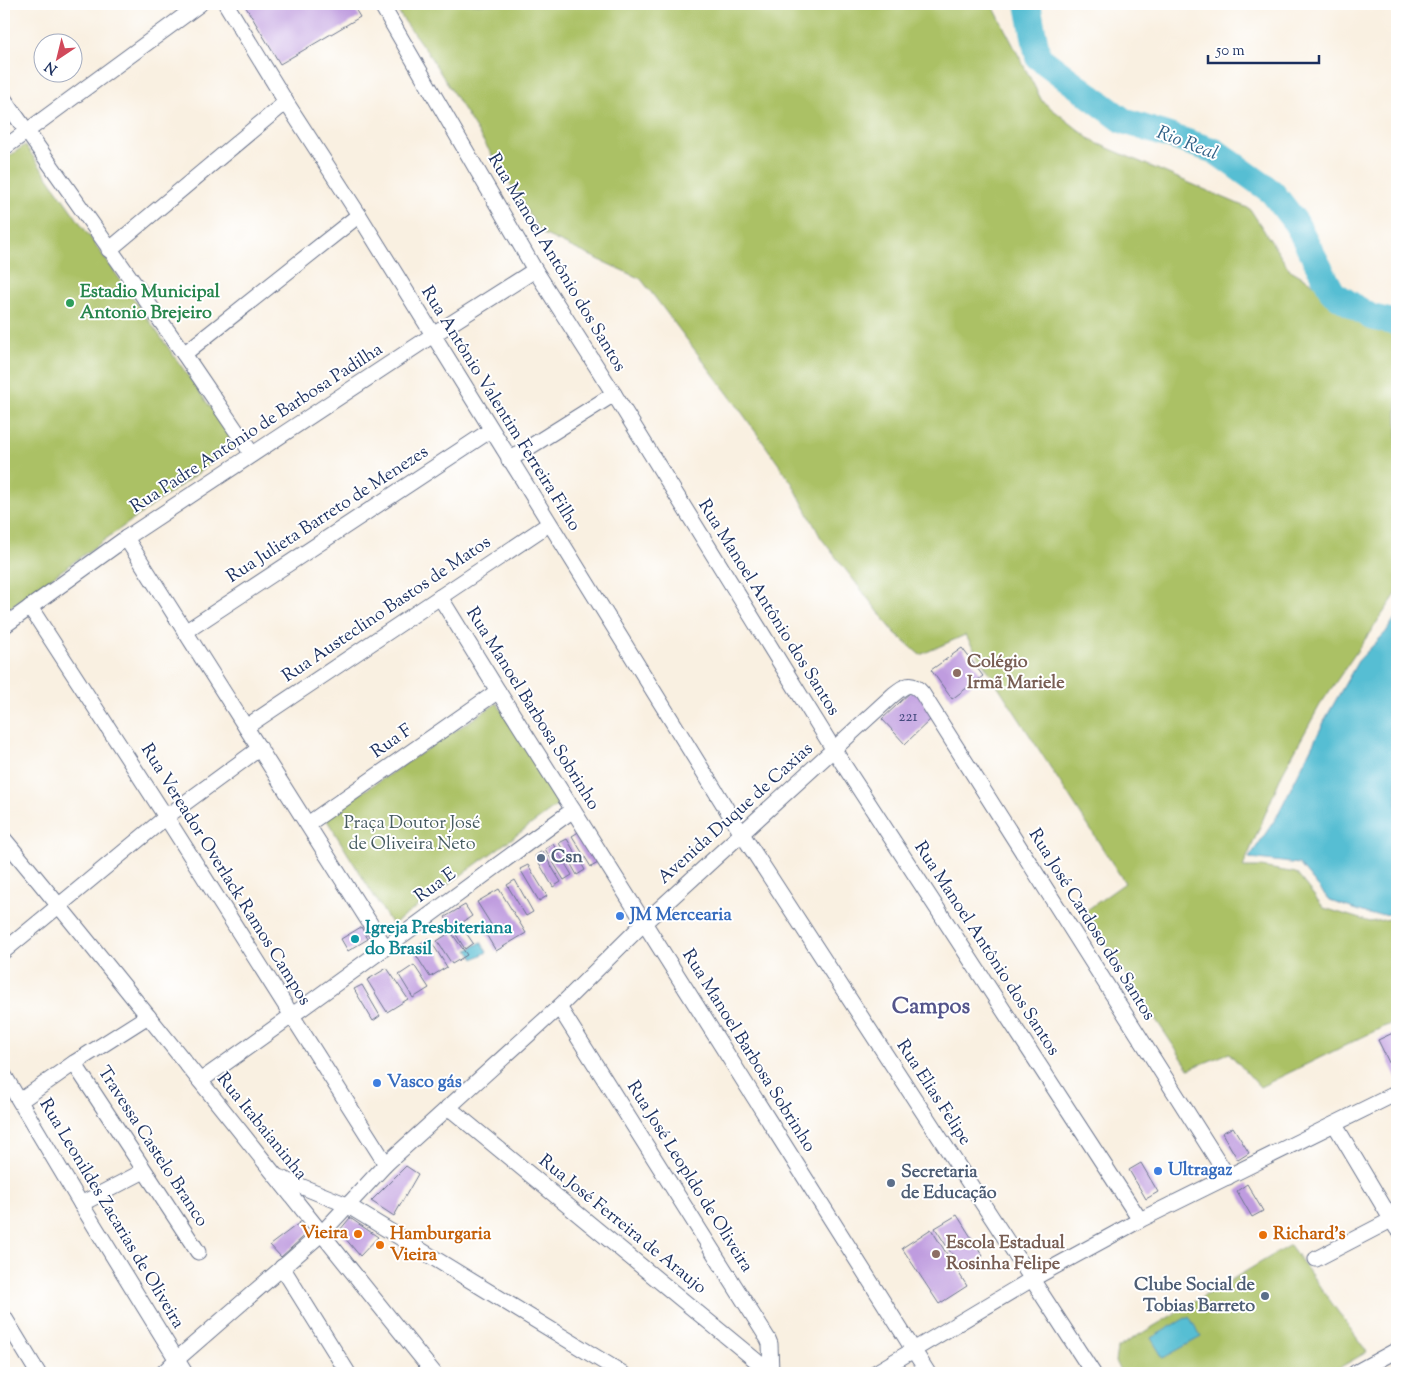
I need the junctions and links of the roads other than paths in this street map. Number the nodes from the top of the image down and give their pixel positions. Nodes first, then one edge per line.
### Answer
1 (200, 4) edge
2 (226, 4) edge
3 (381, 4) edge
4 (4, 99) edge
5 (286, 102) junction
6 (26, 132) junction
7 (4, 148) edge
8 (359, 216) junction
9 (110, 250) junction
10 (535, 270) junction
11 (433, 335) junction
12 (184, 354) junction
13 (614, 394) junction
14 (491, 430) junction
15 (252, 454) junction
16 (509, 460) junction
17 (549, 524) junction
18 (126, 538) junction
19 (440, 597) junction
20 (30, 606) junction
21 (4, 626) edge
22 (185, 632) junction
23 (498, 691) junction
24 (922, 693) joint
25 (246, 727) junction
26 (260, 748) junction
27 (834, 750) junction
28 (573, 810) junction
29 (166, 816) junction
30 (308, 824) junction
31 (742, 834) junction
32 (4, 839) edge
33 (59, 905) junction
34 (644, 923) junction
35 (7, 944) edge
36 (385, 947) junction
37 (559, 1007) junction
38 (148, 1016) junction
39 (292, 1016) junction
40 (74, 1063) junction
41 (4, 1075) edge
42 (200, 1081) junction
43 (1397, 1093) edge
44 (20, 1101) junction
45 (448, 1107) junction
46 (1335, 1124) junction
47 (386, 1164) junction
48 (144, 1171) junction
49 (276, 1176) junction
50 (1228, 1177) junction
51 (81, 1204) junction
52 (348, 1205) junction
53 (1140, 1220) junction
54 (1395, 1222) edge
55 (321, 1234) junction
56 (198, 1252) dead end
57 (1316, 1259) dead end
58 (282, 1267) junction
59 (1032, 1279) junction
60 (4, 1317) edge
61 (915, 1350) junction
62 (1397, 1350) edge
63 (176, 1360) junction
64 (38, 1373) edge
65 (163, 1373) edge
66 (185, 1373) edge
67 (348, 1373) edge
68 (434, 1373) edge
69 (622, 1373) edge
70 (771, 1373) edge
71 (875, 1373) edge
72 (928, 1373) edge
73 (1093, 1373) edge
74 (1355, 1373) edge

1 - 6 street
2 - 5 street, Rua Antônio Valentim Ferreira Filho
3 - 10 street, Rua Manoel Antônio dos Santos
4 - 6 street
5 - 8 street, Rua Antônio Valentim Ferreira Filho
5 - 9 street
6 - 7 street
6 - 9 street
8 - 11 street, Rua Antônio Valentim Ferreira Filho
8 - 12 street
9 - 12 street
10 - 11 street, Rua Padre Antônio de Barbosa Padilha
10 - 13 street, Rua Manoel Antônio dos Santos
11 - 14 street, Rua Antônio Valentim Ferreira Filho
11 - 15 street, Rua Padre Antônio de Barbosa Padilha
12 - 15 street
13 - 16 street
13 - 27 street, Rua Manoel Antônio dos Santos
14 - 16 street, Rua Antônio Valentim Ferreira Filho
14 - 22 street, Rua Julieta Barreto de Menezes
15 - 18 street, Rua Padre Antônio de Barbosa Padilha
16 - 17 street, Rua Antônio Valentim Ferreira Filho
17 - 19 street, Rua Austeclino Bastos de Matos
17 - 31 street, Rua Antônio Valentim Ferreira Filho
18 - 20 street, Rua Padre Antônio de Barbosa Padilha
18 - 22 street
19 - 23 street, Rua Manoel Barbosa Sobrinho
19 - 25 street, Rua Austeclino Bastos de Matos
20 - 21 street, Rua Padre Antônio de Barbosa Padilha
20 - 29 street, Rua Vereador Overlack Ramos Campos
22 - 25 street
23 - 28 street, Rua Manoel Barbosa Sobrinho
23 - 30 street, Rua F
24 - 27 street, Avenida Duque de Caxias
24 - 50 street, Rua José Cardoso dos Santos
25 - 26 street
26 - 29 street
26 - 30 street
27 - 31 street, Avenida Duque de Caxias
27 - 53 street, Rua Manoel Antônio dos Santos
28 - 34 street, Rua Manoel Barbosa Sobrinho
28 - 36 street, Rua E
29 - 33 street
29 - 39 street, Rua Vereador Overlack Ramos Campos
30 - 36 street
31 - 34 street, Avenida Duque de Caxias
31 - 59 street, Rua Elias Felipe
32 - 33 street, Rua Itabaianinha
33 - 35 street
33 - 38 street, Rua Itabaianinha
34 - 37 street, Avenida Duque de Caxias
34 - 61 street, Rua Manoel Barbosa Sobrinho
36 - 39 street, Rua E
37 - 45 street, Avenida Duque de Caxias
37 - 70 street, Rua José Leopldo de Oliveira
38 - 40 street
38 - 42 street, Rua Itabaianinha
39 - 42 street, Rua E
39 - 47 street, Rua Vereador Overlack Ramos Campos
40 - 44 street
40 - 48 street, Travessa Castelo Branco
41 - 44 street, Rua Leonildes Zacarias de Oliveira
42 - 49 street, Rua Itabaianinha
43 - 46 street
44 - 51 street, Rua Leonildes Zacarias de Oliveira
45 - 47 street, Avenida Duque de Caxias
45 - 70 street, Rua José Ferreira de Araujo
46 - 50 street
46 - 54 street
47 - 52 street, Avenida Duque de Caxias
48 - 51 street
48 - 56 street, Travessa Castelo Branco
49 - 52 street
49 - 55 street, Rua Itabaianinha
50 - 53 street
51 - 63 street, Rua Leonildes Zacarias de Oliveira
52 - 55 street, Avenida Duque de Caxias
52 - 69 street
53 - 59 street
54 - 57 street
55 - 58 street, Avenida Duque de Caxias
55 - 68 street, Rua Itabaianinha
58 - 63 street, Avenida Duque de Caxias
58 - 67 street
59 - 61 street
59 - 73 street, Rua Elias Felipe
60 - 64 street
61 - 71 street
61 - 72 street, Rua Manoel Barbosa Sobrinho
62 - 74 street
63 - 65 street, Avenida Duque de Caxias
63 - 66 street, Rua Leonildes Zacarias de Oliveira

